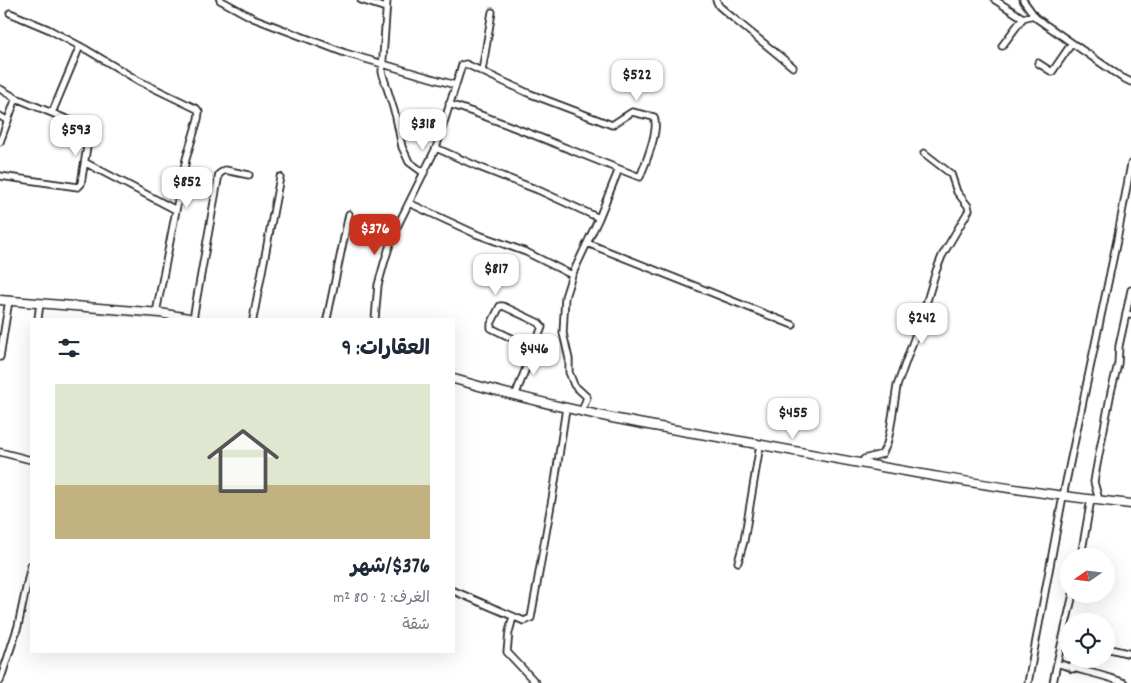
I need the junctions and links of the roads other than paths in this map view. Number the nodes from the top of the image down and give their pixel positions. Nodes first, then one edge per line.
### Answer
1 (220, 0) edge
2 (361, 0) edge
3 (387, 0) edge
4 (716, 0) edge
5 (995, 0) edge
6 (1023, 0) edge
7 (386, 8) junction
8 (492, 12) dead end
9 (10, 13) dead end
10 (1033, 15) junction
11 (1023, 18) junction
12 (1072, 43) junction
13 (80, 46) junction
14 (1002, 46) dead end
15 (381, 63) junction
16 (1038, 63) dead end
17 (793, 68) dead end
18 (482, 71) junction
19 (1131, 82) edge
20 (455, 85) junction
21 (0, 89) edge
22 (16, 98) junction
23 (449, 104) junction
24 (52, 113) junction
25 (0, 116) edge
26 (8, 121) junction
27 (0, 142) edge
28 (436, 148) junction
29 (924, 153) dead end
30 (86, 163) junction
31 (1131, 164) edge
32 (619, 169) junction
33 (424, 174) junction
34 (249, 175) dead end
35 (0, 176) edge
36 (280, 177) dead end
37 (409, 203) junction
38 (176, 210) junction
39 (349, 214) dead end
40 (599, 218) junction
41 (587, 243) junction
42 (572, 275) junction
43 (1131, 290) edge
44 (0, 300) edge
45 (9, 300) junction
46 (40, 303) junction
47 (156, 313) junction
48 (1128, 315) edge
49 (38, 318) edge
50 (188, 318) edge
51 (194, 318) edge
52 (253, 318) edge
53 (328, 318) edge
54 (375, 318) edge
55 (793, 325) dead end
56 (534, 348) junction
57 (0, 357) edge
58 (455, 378) edge
59 (515, 396) junction
60 (566, 408) junction
61 (582, 411) junction
62 (760, 445) junction
63 (0, 452) edge
64 (30, 460) edge
65 (862, 464) junction
66 (1063, 496) junction
67 (1095, 500) junction
68 (1131, 504) edge
69 (1083, 548) edge
70 (738, 562) dead end
71 (30, 570) edge
72 (455, 591) edge
73 (1072, 603) edge
74 (513, 616) junction
75 (1115, 650) edge
76 (1131, 654) edge
77 (1057, 663) junction
78 (1072, 669) joint
79 (0, 682) edge
80 (536, 683) edge
81 (1028, 683) edge
82 (1053, 683) edge
83 (1124, 683) edge

1 - 15 street
2 - 7 street
3 - 7 street
4 - 17 street
5 - 11 street
6 - 10 street
7 - 15 street
8 - 18 street
9 - 13 street
10 - 11 street
10 - 12 street
11 - 14 street
12 - 16 street
12 - 19 street
13 - 24 street
13 - 38 street
15 - 20 street
15 - 33 street
18 - 20 street
18 - 32 street
20 - 23 street
21 - 22 street
22 - 24 street
22 - 26 street
23 - 28 street
23 - 32 street
24 - 30 street
25 - 26 street
26 - 27 street
28 - 33 street
28 - 40 street
29 - 65 street
30 - 35 street
30 - 38 street
31 - 66 street
32 - 40 street
33 - 37 street
34 - 51 street
36 - 52 street
37 - 42 street
37 - 54 street
38 - 47 street
39 - 53 street
40 - 41 street
41 - 42 street
41 - 55 street
42 - 61 street
43 - 48 street
44 - 45 street
45 - 46 street
45 - 57 street
46 - 47 street
46 - 49 street
47 - 50 street
48 - 67 street
56 - 56 street
56 - 59 street
58 - 59 street
59 - 60 street
60 - 61 street
60 - 74 street
61 - 62 street
62 - 65 street
62 - 70 street
63 - 64 street
65 - 66 street
66 - 67 street
66 - 81 street
67 - 68 street
67 - 69 street
71 - 79 street
72 - 74 street
73 - 77 street
74 - 80 street
75 - 76 street
77 - 78 street
77 - 82 street
78 - 83 street

